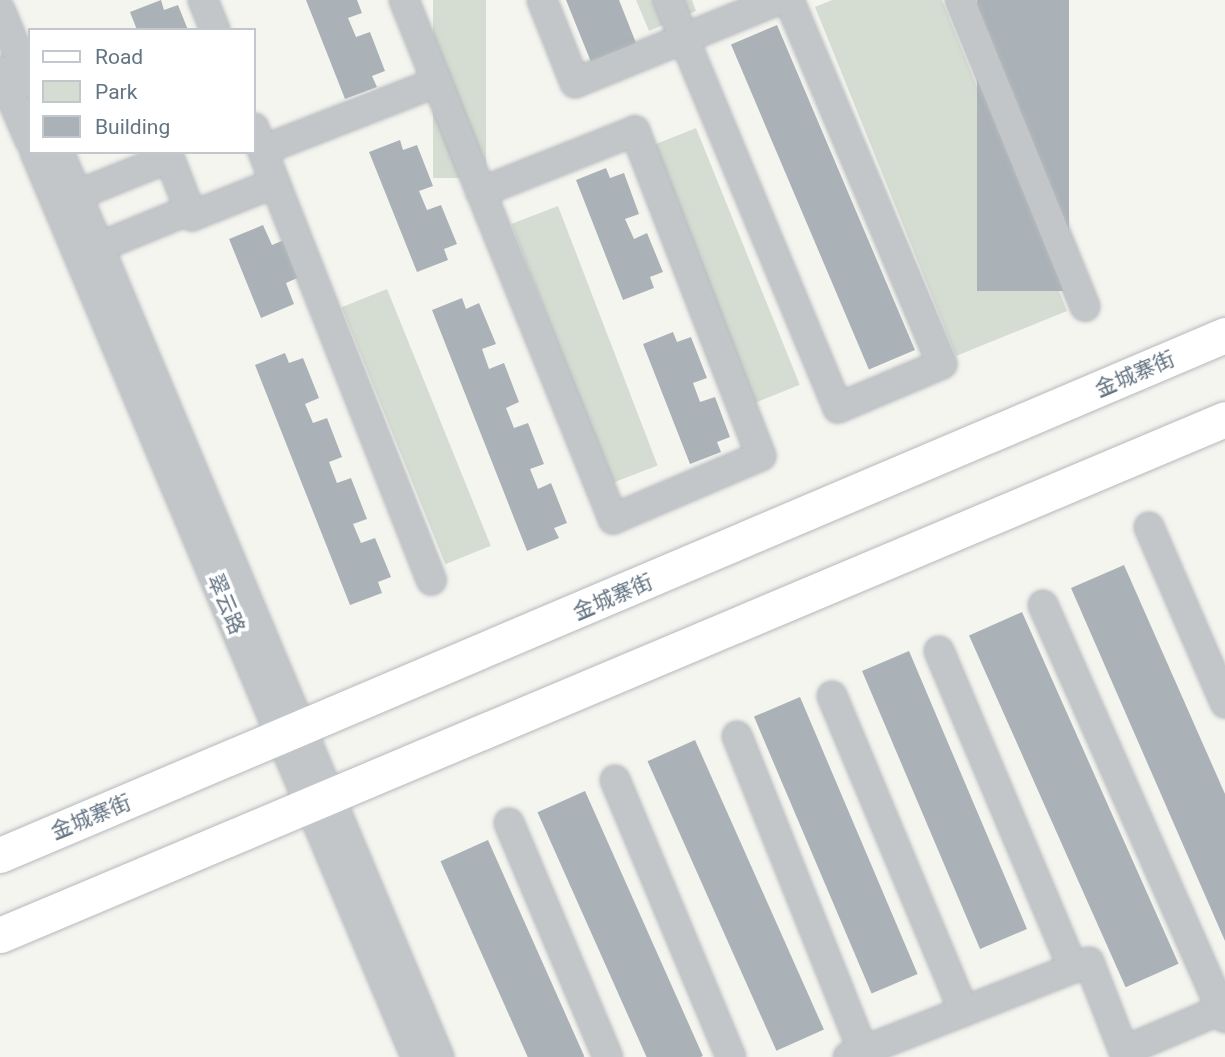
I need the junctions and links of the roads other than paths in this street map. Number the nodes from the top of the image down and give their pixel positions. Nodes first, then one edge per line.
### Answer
1 (203, 0) edge
2 (404, 0) edge
3 (542, 0) edge
4 (668, 0) edge
5 (778, 0) edge
6 (789, 0) edge
7 (960, 0) edge
8 (0, 10) edge
9 (214, 28) edge
10 (683, 38) junction
11 (0, 71) edge
12 (28, 77) edge
13 (437, 82) junction
14 (28, 136) edge
15 (258, 139) edge
16 (36, 154) edge
17 (60, 154) edge
18 (168, 155) edge
19 (275, 183) junction
20 (481, 192) junction
21 (77, 195) junction
22 (190, 210) junction
23 (99, 247) junction
24 (1085, 306) dead end
25 (1225, 335) edge
26 (1225, 419) edge
27 (1149, 527) dead end
28 (431, 580) dead end
29 (1043, 605) dead end
30 (939, 651) dead end
31 (832, 696) dead end
32 (1225, 704) edge
33 (293, 734) junction
34 (737, 736) dead end
35 (615, 780) dead end
36 (322, 800) junction
37 (509, 823) dead end
38 (0, 855) edge
39 (0, 935) edge
40 (1073, 968) junction
41 (964, 1011) junction
42 (1224, 1012) edge
43 (1125, 1054) edge
44 (859, 1055) edge
45 (416, 1057) edge
46 (439, 1057) edge
47 (608, 1057) edge
48 (732, 1057) edge

1 - 9 street
2 - 13 street
3 - 10 street
4 - 10 street
5 - 10 street
6 - 10 street
7 - 24 street
8 - 12 street
11 - 14 street
13 - 15 street
13 - 20 street
15 - 19 street
16 - 33 street, 翠云路
17 - 21 street, 翠云路
18 - 21 street
18 - 22 street
19 - 22 street
19 - 28 street
20 - 20 street
21 - 23 street, 翠云路
22 - 23 street
23 - 33 street, 翠云路
25 - 33 main road, 金城寨街
26 - 36 main road
27 - 32 street
29 - 42 street
30 - 40 street
31 - 41 street
33 - 36 street, 翠云路
33 - 38 main road, 金城寨街
34 - 44 street
35 - 48 street
36 - 39 main road
36 - 45 street, 翠云路
36 - 46 street, 翠云路
37 - 47 street
40 - 41 street
40 - 43 street
41 - 44 street
42 - 43 street

